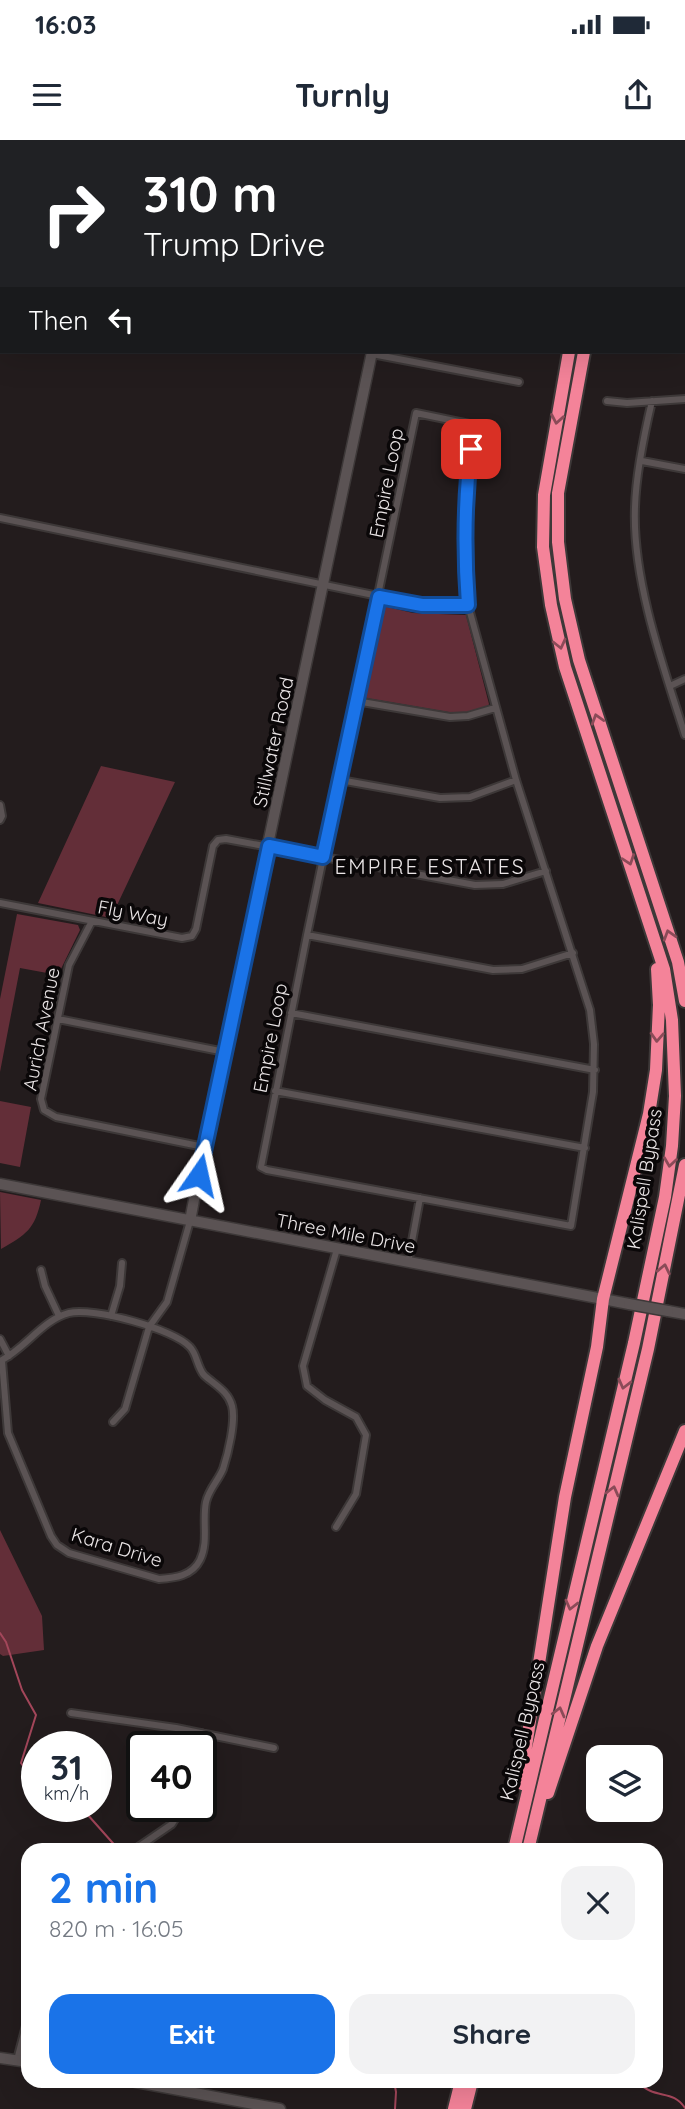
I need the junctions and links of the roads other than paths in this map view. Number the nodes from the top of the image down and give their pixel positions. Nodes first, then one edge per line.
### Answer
1 (372, 354) edge
2 (377, 354) edge
3 (569, 354) edge
4 (584, 354) edge
5 (519, 383) dead end
6 (685, 399) edge
7 (607, 401) dead end
8 (652, 401) junction
9 (642, 461) junction
10 (685, 469) edge
11 (0, 518) edge
12 (323, 586) junction
13 (379, 597) junction
14 (468, 605) junction
15 (685, 679) edge
16 (670, 686) junction
17 (356, 701) junction
18 (495, 708) junction
19 (685, 735) edge
20 (340, 780) junction
21 (516, 780) junction
22 (0, 805) edge
23 (0, 820) edge
24 (269, 846) junction
25 (323, 857) junction
26 (546, 871) junction
27 (0, 903) edge
28 (92, 921) junction
29 (306, 935) junction
30 (656, 944) junction
31 (573, 953) junction
32 (684, 988) edge
33 (685, 1001) edge
34 (291, 1013) junction
35 (58, 1019) junction
36 (225, 1052) junction
37 (594, 1070) junction
38 (275, 1091) junction
39 (204, 1147) junction
40 (584, 1148) junction
41 (685, 1165) edge
42 (0, 1184) edge
43 (420, 1198) junction
44 (190, 1220) junction
45 (337, 1249) junction
46 (122, 1263) dead end
47 (408, 1263) junction
48 (41, 1270) dead end
49 (603, 1298) junction
50 (685, 1314) edge
51 (59, 1316) junction
52 (111, 1317) junction
53 (149, 1327) junction
54 (0, 1339) edge
55 (4, 1359) edge
56 (113, 1422) dead end
57 (685, 1431) edge
58 (336, 1527) dead end
59 (71, 1713) dead end
60 (190, 1731) edge
61 (217, 1736) edge
62 (274, 1748) dead end
63 (173, 1822) edge
64 (520, 1824) junction
65 (145, 1843) edge
66 (516, 1843) edge
67 (530, 1843) edge
68 (530, 1843) edge
69 (0, 2058) edge
70 (21, 2061) edge
71 (168, 2088) edge
72 (459, 2088) edge
73 (470, 2088) edge
74 (280, 2109) edge
75 (454, 2109) edge
76 (466, 2109) edge

1 - 12 street, Stillwater Road
2 - 5 street
3 -> 30 highway, Kalispell Bypass
32 -> 4 highway
6 - 8 street
7 - 8 street
8 - 9 street
9 - 10 street
9 - 16 street
11 - 12 street
12 - 13 street
12 - 24 street, Stillwater Road
13 - 14 street
13 - 14 street, Empire Loop
13 - 17 street, Empire Loop
14 - 18 street, Empire Loop
15 - 16 street
16 - 19 street
17 - 18 street
17 - 20 street, Empire Loop
18 - 21 street, Empire Loop
20 - 21 street
20 - 25 street, Empire Loop
21 - 26 street, Empire Loop
22 - 23 street
24 - 25 street
24 - 28 street, Fly Way
24 - 36 street, Stillwater Road
25 - 26 street
25 - 29 street, Empire Loop
26 - 31 street, Empire Loop
27 - 28 street, Fly Way
28 - 35 street, Aurich Avenue
29 - 31 street
29 - 34 street, Empire Loop
30 -> 49 highway
30 -> 64 highway, Kalispell Bypass
31 - 37 street, Empire Loop
32 - 33 highway
34 - 37 street
34 - 38 street, Empire Loop
35 - 36 street
35 - 39 street, Aurich Avenue
36 - 39 street, Stillwater Road
37 - 40 street, Empire Loop
38 - 40 street
38 - 43 street, Empire Loop
39 - 44 street, Stillwater Road
40 - 43 street, Empire Loop
67 -> 41 highway, Kalispell Bypass
42 - 44 street, Three Mile Drive
43 - 47 street
44 - 45 street, Three Mile Drive
44 - 53 street
45 - 47 street, Three Mile Drive
45 - 58 street
46 - 52 street
47 - 49 street, Three Mile Drive
48 - 51 street
49 - 50 street, Three Mile Drive, bridge
49 - 64 highway
51 - 52 street, Kara Drive
51 - 55 street
52 - 53 street, Kara Drive
53 - 55 street, Kara Drive
53 - 56 street
54 - 55 street
57 - 68 highway
59 - 60 street
61 - 62 street
63 - 65 street
64 - 66 highway, Kalispell Bypass
69 - 70 street
71 - 74 street
72 - 75 highway
73 - 76 highway

